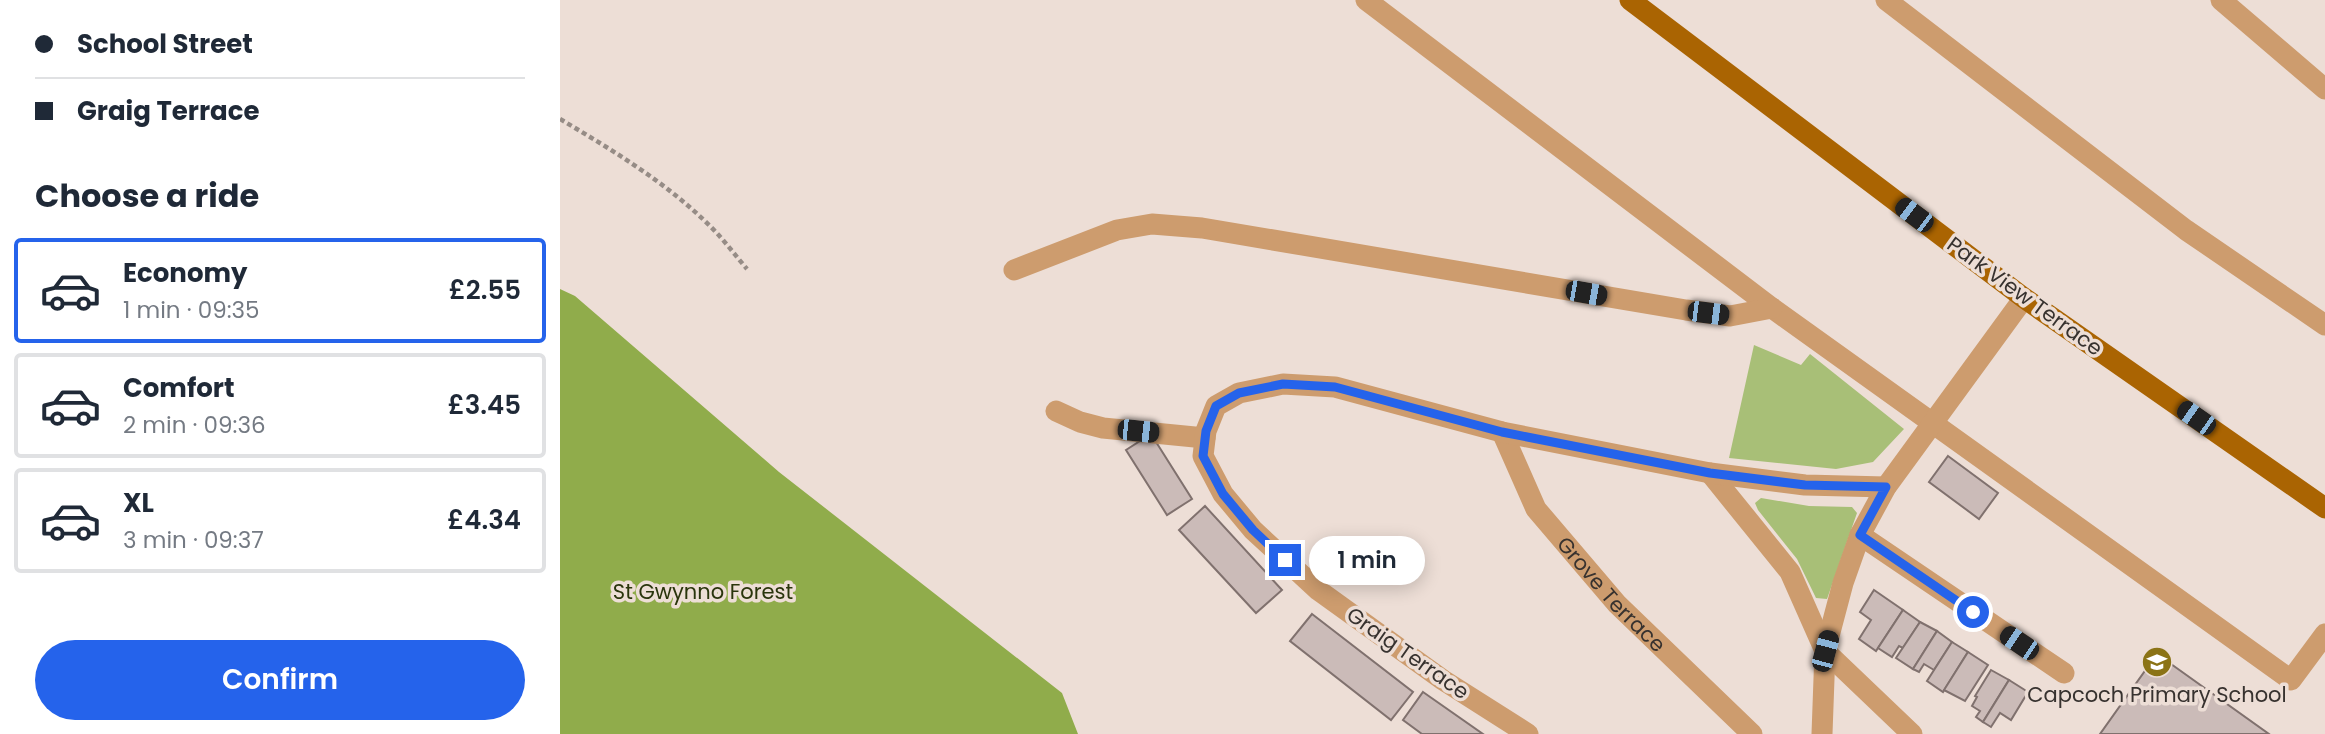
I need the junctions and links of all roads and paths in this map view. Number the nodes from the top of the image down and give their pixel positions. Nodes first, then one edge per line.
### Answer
1 (1366, 0) edge
2 (1630, 0) edge
3 (1886, 0) edge
4 (2221, 0) edge
5 (2325, 89) edge
6 (560, 120) edge
7 (747, 269) dead end
8 (1014, 270) dead end
9 (2024, 298) junction
10 (1772, 308) junction
11 (2325, 326) edge
12 (1056, 411) dead end
13 (1934, 423) junction
14 (1502, 432) junction
15 (1205, 434) junction
16 (1710, 473) junction
17 (1886, 487) junction
18 (2325, 508) edge
19 (1860, 535) junction
20 (2325, 634) edge
21 (1825, 651) junction
22 (2064, 673) dead end
23 (1528, 734) edge
24 (1752, 734) edge
25 (1822, 734) edge
26 (1912, 734) edge

1 - 10 street
2 - 9 main road, Park View Terrace
3 - 11 street
4 - 5 street
6 - 7 path
8 - 10 street
9 - 13 street
9 - 18 main road, Park View Terrace
10 - 13 street
12 - 15 street
13 - 17 street
13 - 20 street
14 - 15 street
14 - 16 street
14 - 24 street, Grove Terrace
15 - 23 street, Graig Terrace
16 - 17 street
16 - 21 street
17 - 19 street
19 - 21 street
19 - 22 street
21 - 25 street
21 - 26 street

